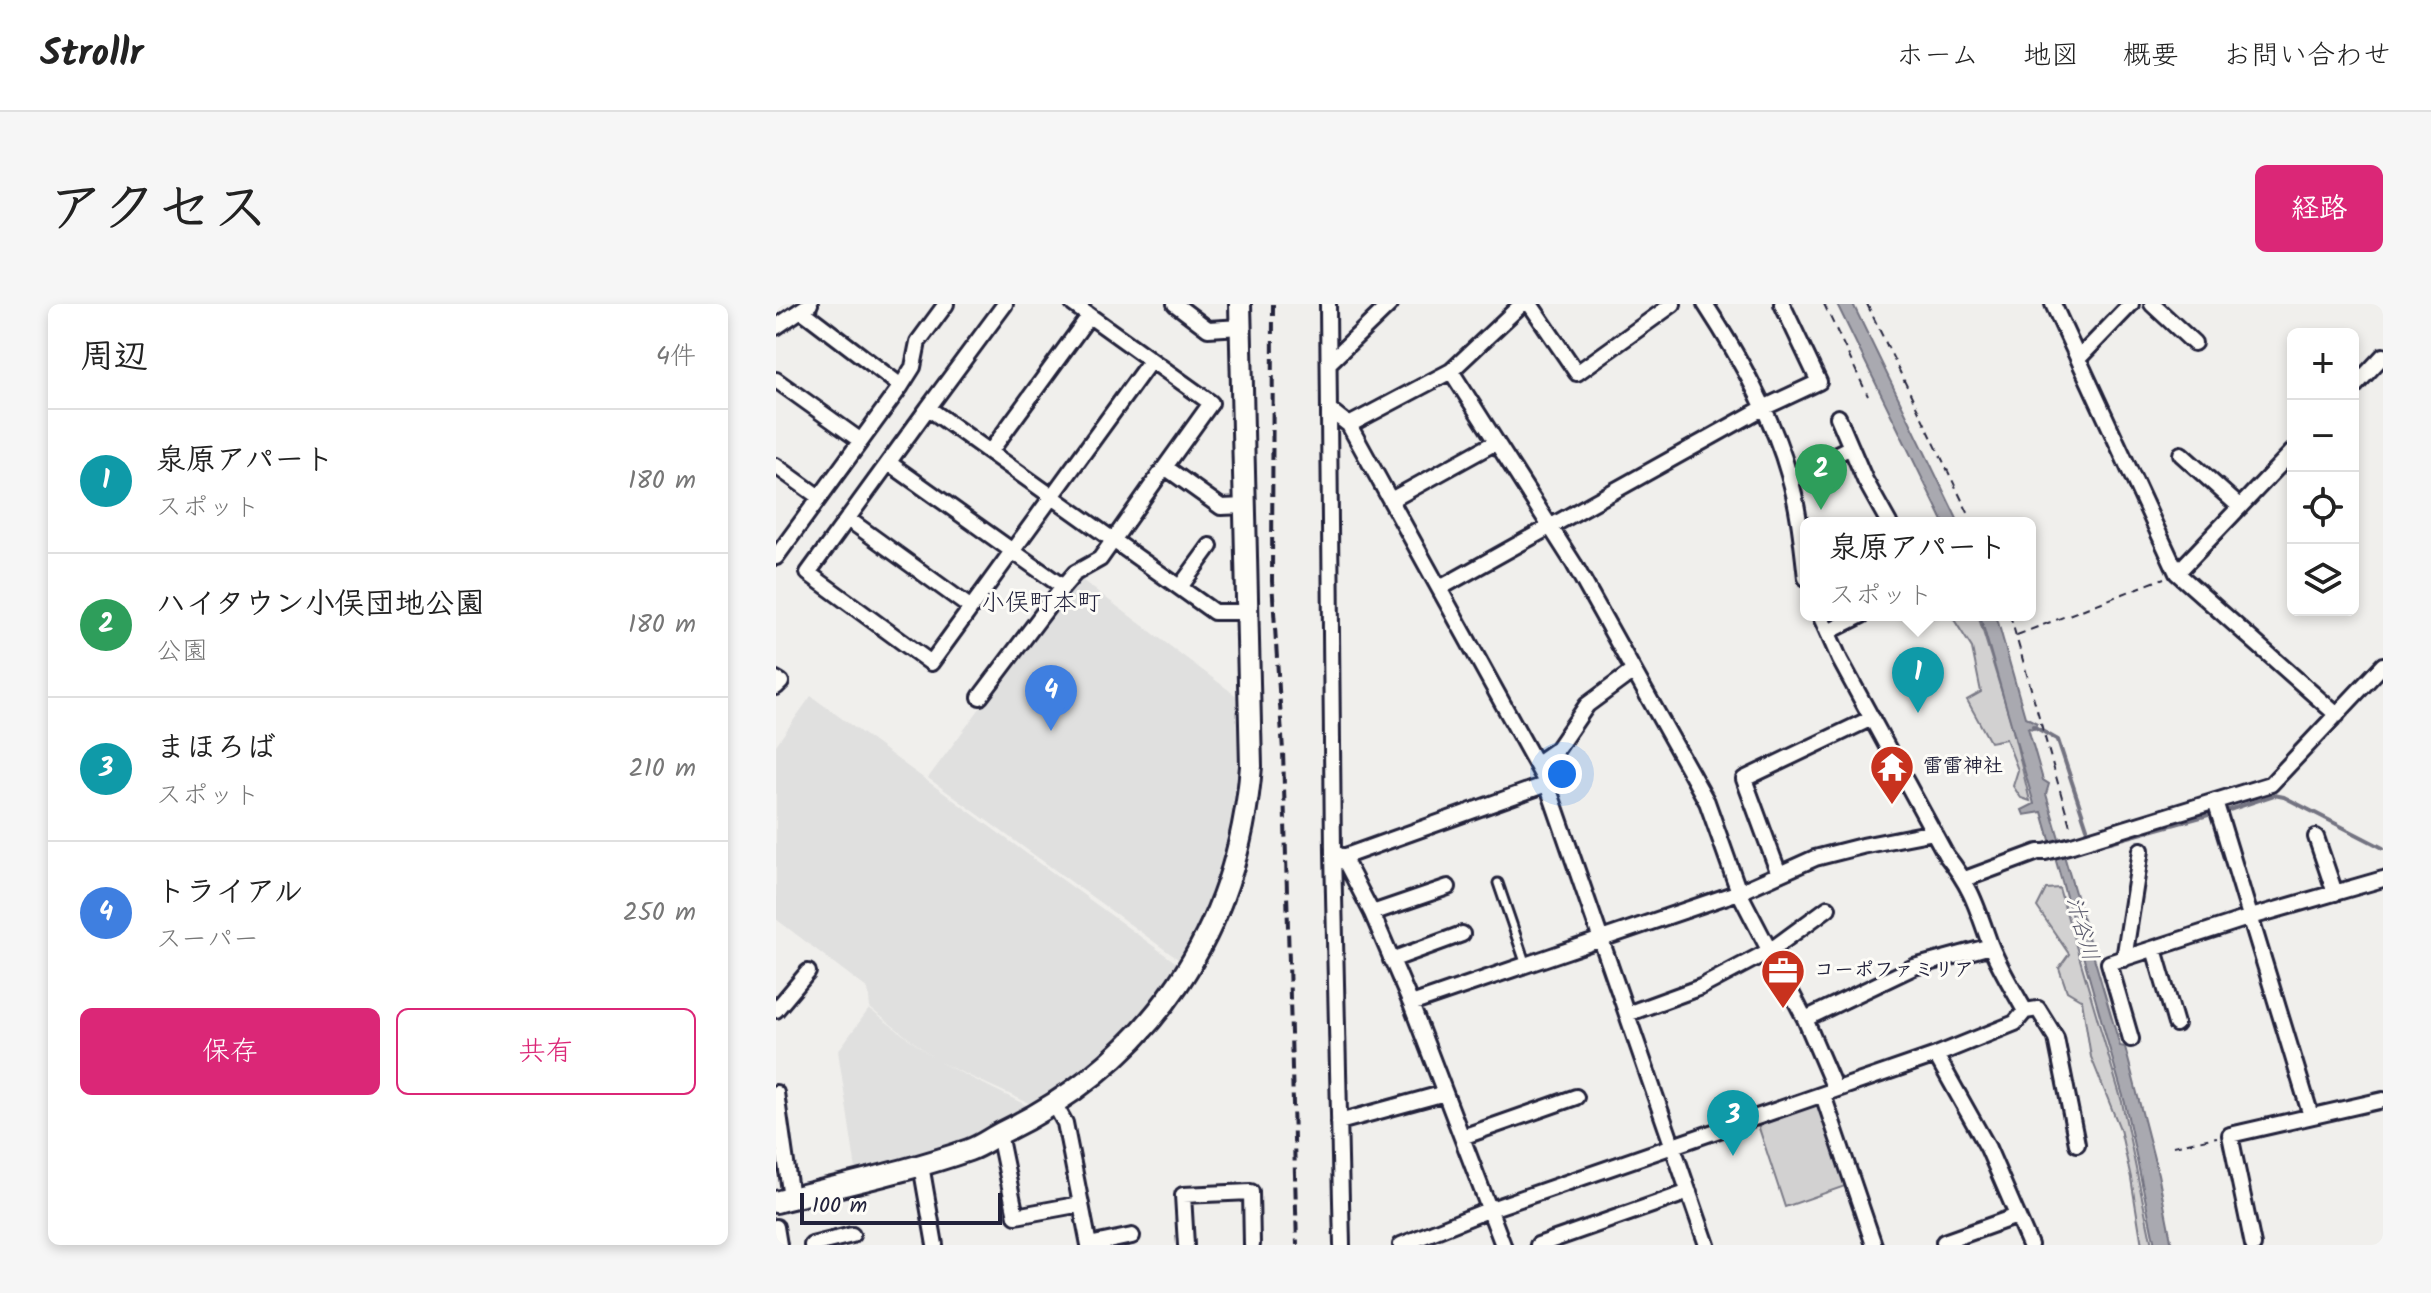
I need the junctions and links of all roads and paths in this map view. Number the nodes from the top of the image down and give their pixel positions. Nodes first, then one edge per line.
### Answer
1 (946, 304) edge
2 (1005, 304) edge
3 (1073, 304) edge
4 (1240, 304) edge
5 (1328, 304) edge
6 (1390, 304) edge
7 (1522, 304) edge
8 (1530, 304) edge
9 (1673, 304) edge
10 (1705, 304) edge
11 (1782, 304) edge
12 (1824, 304) edge
13 (1867, 304) edge
14 (2053, 304) edge
15 (2152, 304) edge
16 (1179, 305) edge
17 (2128, 305) edge
18 (806, 307) edge
19 (1089, 316) junction
20 (776, 327) edge
21 (1241, 327) junction
22 (2194, 343) dead end
23 (2383, 356) edge
24 (2079, 358) junction
25 (1151, 360) junction
26 (1329, 363) junction
27 (1451, 371) junction
28 (776, 380) edge
29 (2359, 382) edge
30 (901, 386) junction
31 (1868, 396) dead end
32 (928, 408) junction
33 (1763, 408) junction
34 (1330, 410) junction
35 (1838, 417) dead end
36 (1349, 425) junction
37 (861, 441) junction
38 (1496, 442) junction
39 (1851, 447) junction
40 (990, 452) junction
41 (2181, 454) dead end
42 (2287, 457) edge
43 (889, 463) junction
44 (776, 466) edge
45 (1165, 467) junction
46 (1790, 477) junction
47 (1053, 496) junction
48 (819, 497) junction
49 (1391, 500) junction
50 (1246, 506) junction
51 (2240, 507) junction
52 (1886, 517) edge
53 (1970, 517) edge
54 (848, 519) junction
55 (1800, 524) edge
56 (1550, 526) junction
57 (1113, 540) junction
58 (1210, 546) dead end
59 (1012, 551) junction
60 (777, 553) edge
61 (2177, 573) junction
62 (1063, 587) junction
63 (1180, 587) junction
64 (1440, 588) junction
65 (971, 608) junction
66 (1249, 612) junction
67 (1823, 621) edge
68 (1850, 621) edge
69 (2012, 621) edge
70 (1828, 632) junction
71 (2016, 635) junction
72 (2383, 665) edge
73 (1633, 671) junction
74 (776, 679) edge
75 (776, 687) edge
76 (980, 697) dead end
77 (2337, 715) junction
78 (1872, 718) junction
79 (1537, 763) junction
80 (1547, 784) junction
81 (2215, 801) junction
82 (1934, 832) junction
83 (2316, 837) dead end
84 (2074, 844) junction
85 (2141, 850) dead end
86 (1338, 854) junction
87 (1779, 874) junction
88 (1965, 879) junction
89 (2383, 879) edge
90 (1498, 883) dead end
91 (1448, 887) dead end
92 (1739, 892) junction
93 (2335, 893) junction
94 (1828, 908) dead end
95 (1372, 913) junction
96 (2251, 917) junction
97 (1462, 934) dead end
98 (1601, 939) junction
99 (1991, 946) junction
100 (2154, 949) junction
101 (1771, 950) junction
102 (2124, 959) junction
103 (1391, 960) junction
104 (1526, 965) junction
105 (808, 972) dead end
106 (1411, 1004) junction
107 (776, 1010) edge
108 (2025, 1011) junction
109 (1627, 1014) junction
110 (1805, 1019) junction
111 (2176, 1024) dead end
112 (2131, 1039) dead end
113 (1936, 1055) junction
114 (1829, 1092) junction
115 (776, 1093) edge
116 (1445, 1093) junction
117 (1576, 1097) dead end
118 (2383, 1100) edge
119 (1055, 1105) junction
120 (2311, 1116) junction
121 (1339, 1122) junction
122 (999, 1134) junction
123 (2230, 1135) junction
124 (1462, 1137) junction
125 (780, 1143) edge
126 (2077, 1144) dead end
127 (2173, 1146) dead end
128 (1672, 1147) junction
129 (921, 1165) junction
130 (1689, 1192) junction
131 (784, 1200) edge
132 (1081, 1204) junction
133 (1488, 1210) junction
134 (2017, 1216) junction
135 (776, 1227) edge
136 (852, 1235) dead end
137 (1132, 1236) dead end
138 (1942, 1244) edge
139 (779, 1245) edge
140 (812, 1245) edge
141 (935, 1245) edge
142 (1089, 1245) edge
143 (1186, 1245) edge
144 (1252, 1245) edge
145 (1342, 1245) edge
146 (1401, 1245) edge
147 (1503, 1245) edge
148 (1538, 1245) edge
149 (1707, 1245) edge
150 (1874, 1245) edge
151 (2030, 1245) edge
152 (2253, 1245) edge

1 - 30 street
2 - 32 street
3 - 19 street
4 - 21 street
5 - 26 street
6 - 26 street
7 - 27 street
8 - 9 street
10 - 33 street
11 - 33 street
12 - 31 path
13 - 53 path
14 - 24 street
15 - 22 street
16 - 21 street
17 - 24 street
18 - 20 street
18 - 30 street
19 - 25 street
19 - 40 street
21 - 50 street
23 - 29 street
24 - 61 street
25 - 45 street
25 - 47 street
26 - 34 street
27 - 36 street
27 - 38 street
28 - 37 street
30 - 37 street
32 - 40 street
32 - 43 street
33 - 46 street
33 - 56 street
34 - 36 street
34 - 86 street
35 - 39 street
36 - 49 street
37 - 48 street
38 - 49 street
38 - 56 street
39 - 46 street
39 - 52 street
40 - 47 street
41 - 51 street
42 - 51 street
43 - 54 street
43 - 59 street
44 - 48 street
45 - 50 street
45 - 57 street
46 - 55 street
47 - 57 street
47 - 59 street
48 - 60 street
49 - 64 street
50 - 66 street
51 - 61 street
54 - 65 street
54 - 65 street
56 - 64 street
56 - 73 street
57 - 62 street
57 - 63 street
58 - 63 street
59 - 62 street
59 - 65 street
61 - 71 path
61 - 77 street
62 - 76 street
63 - 66 street
64 - 79 street
66 - 119 street
67 - 70 street
68 - 70 street
69 - 71 path
70 - 78 street
71 - 84 path
72 - 77 street
73 - 79 street
73 - 92 street
74 - 75 street
77 - 81 street
78 - 82 street
78 - 87 street
79 - 80 street
80 - 86 street
80 - 98 street
81 - 84 street
81 - 96 street
82 - 87 street
82 - 88 street
83 - 93 street
84 - 88 street
85 - 102 street
86 - 95 street
86 - 121 street
87 - 92 street
88 - 99 street
89 - 93 street
90 - 104 lane
91 - 95 street
92 - 98 street
92 - 101 street
93 - 96 street
94 - 101 street
95 - 103 street
96 - 100 street
96 - 120 street
97 - 103 street
98 - 104 street
98 - 109 street
99 - 108 street
99 - 110 street
100 - 102 street
100 - 111 street
101 - 109 street
101 - 110 street
102 - 112 street
103 - 106 street
104 - 106 street
105 - 107 street
106 - 116 street
108 - 113 street
108 - 126 street
109 - 128 street
110 - 114 street
113 - 114 street
113 - 134 street
114 - 128 street
114 - 150 street
115 - 125 street
116 - 121 street
116 - 124 street
117 - 124 street
118 - 120 street
119 - 122 street
119 - 132 street
120 - 123 street
121 - 145 street
122 - 129 street
122 - 132 street
123 - 127 path
123 - 152 street
124 - 133 street
125 - 131 street
128 - 130 street
128 - 133 street
129 - 131 street
129 - 141 street
130 - 148 street
130 - 149 street
132 - 142 street
133 - 146 street
133 - 147 street
134 - 138 street
134 - 151 street
135 - 139 street
136 - 140 street
137 - 142 street
143 - 144 street

